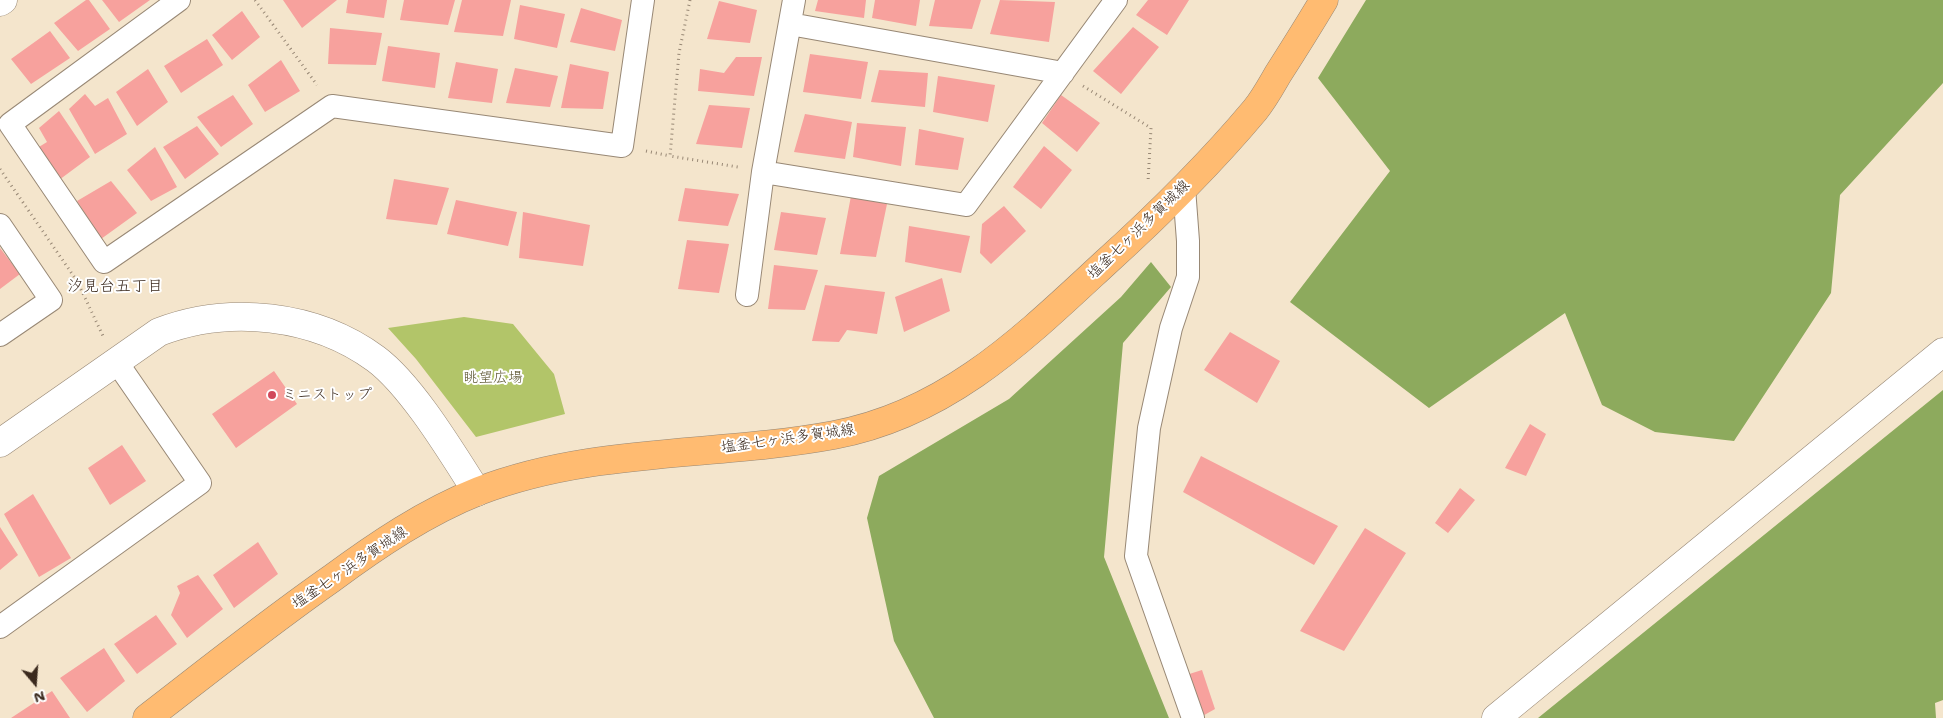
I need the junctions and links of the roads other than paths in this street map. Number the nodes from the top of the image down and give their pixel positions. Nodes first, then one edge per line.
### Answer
1 (179, 0) edge
2 (643, 0) edge
3 (794, 0) edge
4 (1116, 0) edge
5 (1324, 0) edge
6 (790, 24) junction
7 (1063, 74) junction
8 (763, 172) junction
9 (1184, 188) junction
10 (0, 225) edge
11 (747, 295) dead end
12 (0, 335) edge
13 (1943, 352) edge
14 (116, 361) junction
15 (0, 443) edge
16 (477, 492) junction
17 (0, 627) edge
18 (147, 718) edge
19 (1193, 718) edge
20 (1496, 718) edge

1 - 2 street
3 - 6 street
4 - 7 street
5 - 9 main road, 塩釜七ヶ浜多賀城線
6 - 7 street
6 - 8 street
7 - 8 street
8 - 11 street
9 - 16 main road, 塩釜七ヶ浜多賀城線
9 - 19 street
10 - 12 street
13 - 20 street
14 - 15 street
14 - 16 street
14 - 17 street
16 - 18 main road, 塩釜七ヶ浜多賀城線

